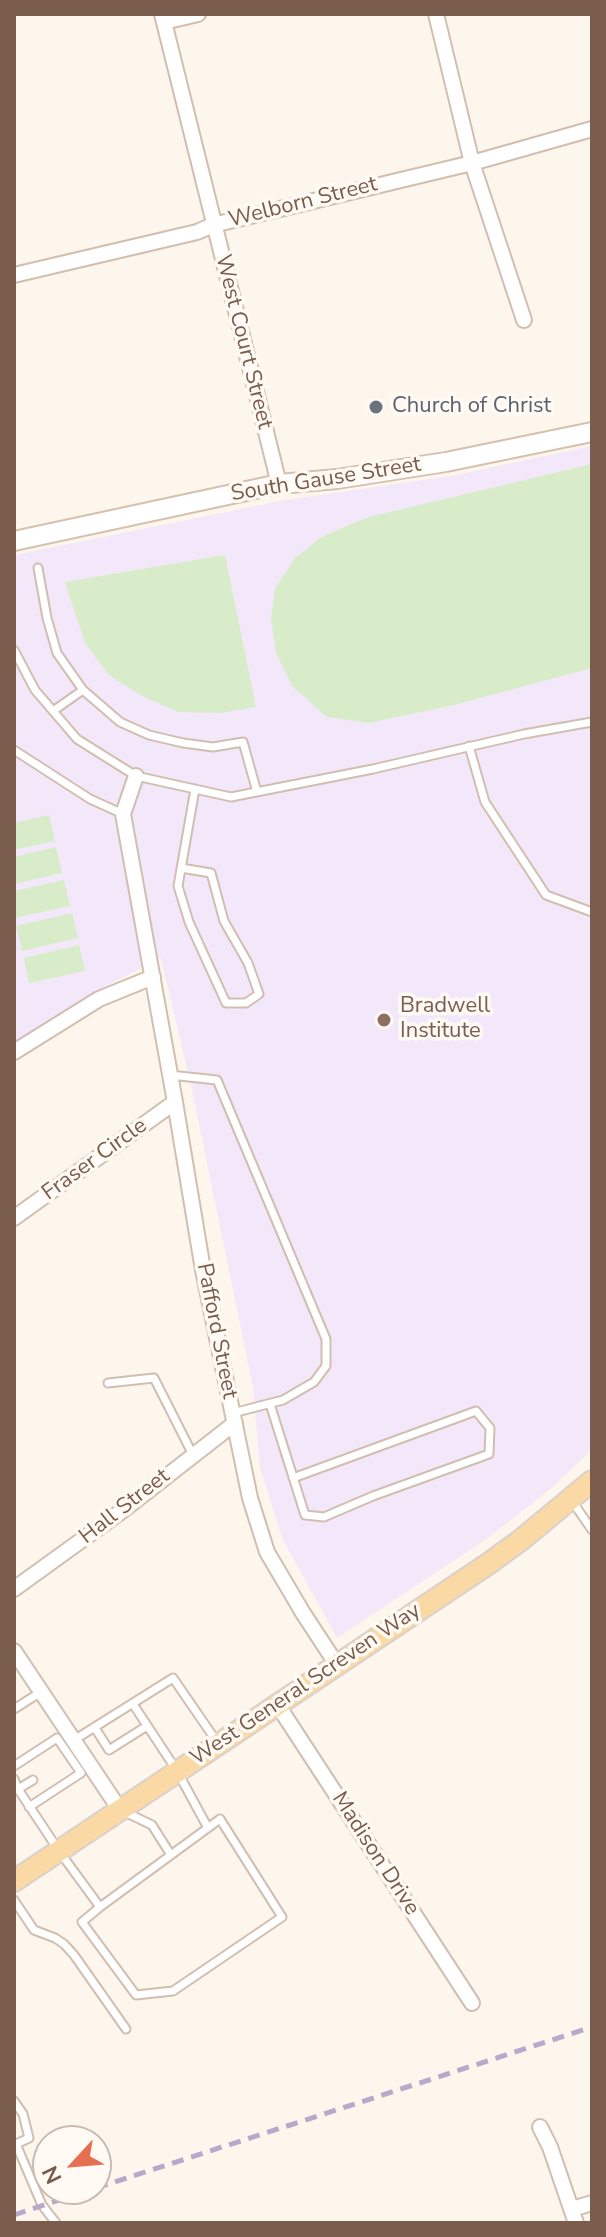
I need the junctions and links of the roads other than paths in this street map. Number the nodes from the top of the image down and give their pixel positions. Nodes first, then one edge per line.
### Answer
1 (198, 14) edge
2 (436, 14) edge
3 (163, 18) edge
4 (592, 129) edge
5 (472, 163) junction
6 (213, 225) junction
7 (14, 275) edge
8 (524, 320) dead end
9 (592, 432) edge
10 (279, 484) junction
11 (14, 541) edge
12 (38, 568) dead end
13 (14, 650) edge
14 (17, 664) edge
15 (83, 690) junction
16 (53, 711) junction
17 (592, 722) edge
18 (469, 746) junction
19 (14, 750) edge
20 (136, 776) junction
21 (195, 789) junction
22 (257, 792) junction
23 (123, 814) junction
24 (181, 868) junction
25 (592, 912) edge
26 (153, 977) junction
27 (14, 1052) edge
28 (170, 1075) junction
29 (175, 1102) junction
30 (14, 1218) edge
31 (108, 1383) dead end
32 (270, 1404) junction
33 (234, 1418) junction
34 (193, 1455) junction
35 (293, 1478) junction
36 (592, 1481) edge
37 (571, 1499) junction
38 (592, 1530) edge
39 (14, 1589) edge
40 (14, 1651) edge
41 (337, 1665) junction
42 (41, 1692) junction
43 (133, 1704) junction
44 (277, 1704) junction
45 (14, 1709) edge
46 (147, 1726) junction
47 (95, 1728) junction
48 (218, 1744) junction
49 (74, 1748) junction
50 (61, 1761) dead end
51 (14, 1766) edge
52 (177, 1771) junction
53 (14, 1779) edge
54 (33, 1780) dead end
55 (18, 1789) junction
56 (29, 1807) junction
57 (120, 1810) junction
58 (208, 1828) junction
59 (59, 1851) junction
60 (171, 1855) junction
61 (14, 1881) edge
62 (14, 1900) edge
63 (100, 1907) junction
64 (472, 2003) dead end
65 (126, 2029) dead end
66 (14, 2101) edge
67 (540, 2127) dead end
68 (15, 2144) edge
69 (592, 2203) edge
70 (574, 2216) edge
71 (56, 2223) edge

1 - 3 street
2 - 5 street
3 - 6 street, West Court Street
4 - 5 street, Welborn Street
5 - 6 street, Welborn Street
5 - 8 street
6 - 7 street, Welborn Street
6 - 10 street, West Court Street
9 - 10 street, South Gause Street
10 - 11 street, South Gause Street
12 - 15 lane
13 - 14 lane
14 - 16 lane
15 - 16 lane
15 - 22 lane
16 - 20 lane
17 - 18 lane
18 - 22 lane
18 - 25 lane
19 - 23 lane
20 - 21 lane
20 - 23 street, Pafford Street
21 - 22 lane
21 - 24 lane
23 - 26 street, Pafford Street
24 - 24 lane
26 - 27 street
26 - 28 street, Pafford Street
28 - 29 street, Pafford Street
28 - 32 lane
29 - 30 street, Fraser Circle
29 - 33 street, Pafford Street
31 - 34 lane
32 - 33 lane
32 - 35 lane
33 - 34 street, Hall Street
33 - 41 street, Pafford Street
34 - 39 street, Hall Street
35 - 35 lane
36 - 37 main road, West General Screven Way
37 - 38 lane
37 - 41 main road, West General Screven Way
40 - 42 street
41 - 44 main road, West General Screven Way
42 - 45 lane
42 - 49 street
43 - 46 lane
43 - 47 lane
43 - 48 lane
44 - 48 main road, West General Screven Way
44 - 64 street, Madison Drive
46 - 47 lane
46 - 52 lane
47 - 49 lane
48 - 52 main road, West General Screven Way
49 - 50 lane
49 - 51 lane
49 - 56 lane
49 - 57 street
52 - 57 main road, West General Screven Way
52 - 58 lane
53 - 55 lane
54 - 55 lane
55 - 56 lane
56 - 59 lane
57 - 59 main road, West General Screven Way
57 - 60 lane
58 - 60 lane
58 - 63 lane
59 - 61 main road, West General Screven Way
59 - 63 lane
60 - 63 lane
62 - 65 lane
66 - 68 lane
67 - 70 street
68 - 71 lane
69 - 70 street

